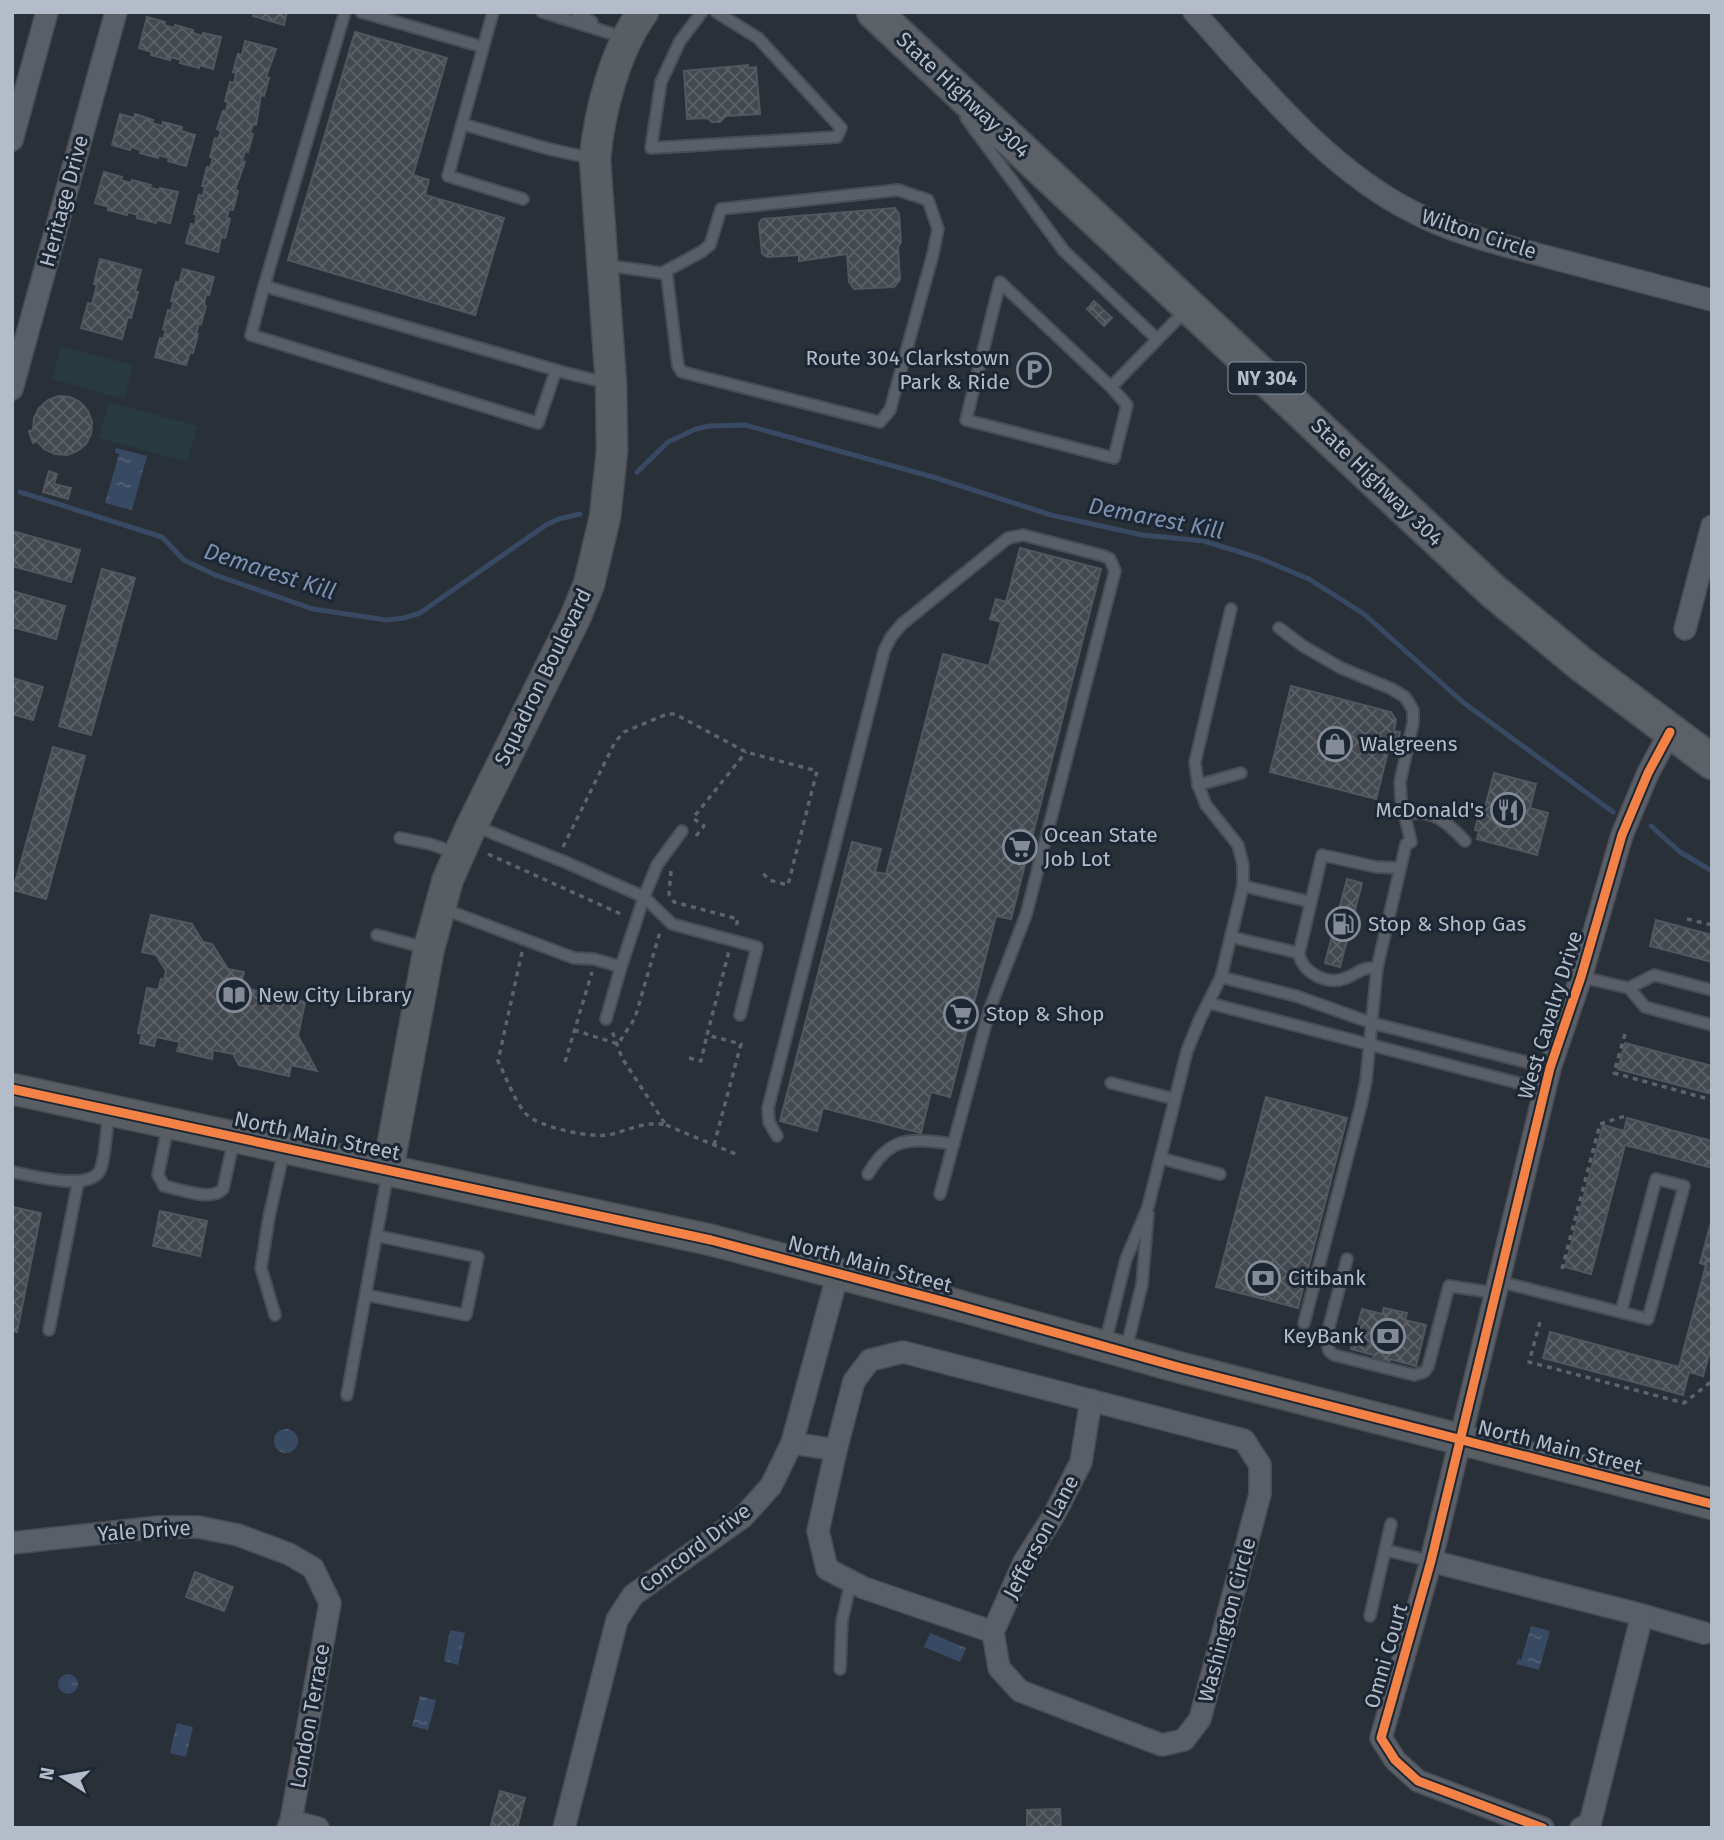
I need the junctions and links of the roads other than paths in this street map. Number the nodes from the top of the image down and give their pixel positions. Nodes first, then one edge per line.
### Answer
1 (47, 12) edge
2 (116, 12) edge
3 (345, 12) edge
4 (361, 12) edge
5 (493, 12) edge
6 (542, 12) edge
7 (576, 12) edge
8 (643, 12) edge
9 (702, 12) edge
10 (716, 12) edge
11 (874, 12) edge
12 (1194, 12) edge
13 (617, 34) junction
14 (483, 47) junction
15 (923, 59) junction
16 (462, 124) junction
17 (12, 140) edge
18 (595, 159) junction
19 (523, 199) dead end
20 (602, 265) junction
21 (662, 273) junction
22 (264, 286) junction
23 (1712, 300) edge
24 (1189, 307) junction
25 (1157, 339) junction
26 (556, 370) junction
27 (611, 384) junction
28 (1111, 387) junction
29 (12, 389) edge
30 (1712, 526) edge
31 (1231, 609) dead end
32 (1279, 628) dead end
33 (1685, 629) dead end
34 (1670, 732) junction
35 (1712, 762) edge
36 (1241, 773) dead end
37 (1198, 785) junction
38 (1404, 815) junction
39 (472, 825) junction
40 (682, 831) dead end
41 (400, 838) dead end
42 (1465, 841) dead end
43 (458, 854) junction
44 (1401, 868) junction
45 (1243, 886) junction
46 (644, 897) junction
47 (1311, 902) junction
48 (439, 907) junction
49 (377, 935) dead end
50 (1231, 937) junction
51 (429, 948) junction
52 (1299, 953) junction
53 (617, 966) junction
54 (1377, 968) junction
55 (1221, 977) junction
56 (1581, 977) junction
57 (1629, 988) junction
58 (1712, 990) edge
59 (1209, 1003) junction
60 (740, 1016) dead end
61 (608, 1023) road end
62 (1372, 1023) junction
63 (1712, 1025) edge
64 (1370, 1046) junction
65 (1550, 1068) junction
66 (1111, 1083) dead end
67 (1545, 1090) junction
68 (14, 1093) edge
69 (1175, 1099) junction
70 (109, 1110) junction
71 (168, 1123) junction
72 (777, 1136) dead end
73 (235, 1137) junction
74 (954, 1144) junction
75 (285, 1148) junction
76 (1160, 1158) junction
77 (388, 1169) junction
78 (12, 1172) edge
79 (868, 1174) dead end
80 (1220, 1174) dead end
81 (78, 1182) junction
82 (940, 1194) dead end
83 (1148, 1207) junction
84 (378, 1236) junction
85 (1347, 1259) dead end
86 (838, 1273) junction
87 (1496, 1287) junction
88 (366, 1295) junction
89 (1621, 1312) junction
90 (275, 1315) dead end
91 (1304, 1323) dead end
92 (49, 1331) dead end
93 (1115, 1349) junction
94 (347, 1395) dead end
95 (1091, 1400) junction
96 (1459, 1439) junction
97 (792, 1443) junction
98 (836, 1450) junction
99 (1712, 1504) edge
100 (1391, 1524) dead end
101 (12, 1543) edge
102 (1385, 1550) junction
103 (1431, 1562) junction
104 (851, 1581) junction
105 (330, 1603) joint
106 (1642, 1615) junction
107 (1370, 1616) dead end
108 (993, 1632) junction
109 (1704, 1633) dead end
110 (840, 1669) dead end
111 (290, 1824) edge
112 (318, 1828) edge
113 (564, 1828) edge
114 (1543, 1828) edge
115 (1581, 1828) edge

1 - 17 street
2 - 29 street, Heritage Drive
3 - 22 lane
4 - 14 lane
5 - 14 lane
6 - 13 lane
7 - 13 lane
8 - 13 street, Squadron Boulevard
9 - 10 lane
11 - 15 main road, State Highway 304 / NY 304
12 - 23 street, Wilton Circle
13 - 18 street, Squadron Boulevard
14 - 16 lane
15 - 24 main road, State Highway 304 / NY 304
15 - 25 lane
16 - 18 lane
16 - 19 lane
18 - 20 street, Squadron Boulevard
20 - 21 lane
20 - 27 street, Squadron Boulevard
21 - 21 lane
22 - 26 lane
22 - 26 lane
24 - 25 lane
24 - 34 main road, State Highway 304 / NY 304
25 - 28 lane
26 - 27 lane
27 - 39 street, Squadron Boulevard
28 - 28 lane
30 - 33 street
31 - 37 lane
32 - 38 lane
34 - 35 main road, State Highway 304 / NY 304
34 - 56 street, West Cavalry Drive
36 - 37 lane
37 - 45 lane
38 - 42 lane
38 - 44 lane
39 - 43 street, Squadron Boulevard
39 - 46 lane
40 - 46 lane
41 - 43 lane
43 - 48 street, Squadron Boulevard
44 - 47 lane
44 - 54 lane
45 - 47 lane
45 - 50 lane
46 - 53 lane
46 - 60 lane
47 - 52 lane
48 - 51 street, Squadron Boulevard
48 - 53 lane
49 - 51 lane
50 - 52 lane
50 - 55 lane
51 - 77 street, Squadron Boulevard
52 - 54 lane
53 - 61 lane
54 - 62 lane
55 - 59 lane
55 - 62 lane
56 - 57 lane
56 - 65 street, West Cavalry Drive
57 - 58 lane
57 - 63 lane
59 - 64 lane
59 - 69 lane
62 - 64 lane
62 - 65 lane
64 - 67 lane
64 - 91 lane
65 - 67 street, West Cavalry Drive
66 - 69 lane
67 - 87 street, West Cavalry Drive
68 - 70 street, North Main Street
69 - 76 lane
70 - 71 street, North Main Street
70 - 81 lane
71 - 73 street, North Main Street
71 - 73 lane
72 - 74 lane
73 - 75 street, North Main Street
74 - 79 lane
74 - 82 lane
75 - 77 street, North Main Street
75 - 90 lane
76 - 80 lane
76 - 83 lane
77 - 84 lane
77 - 86 street, North Main Street
78 - 81 lane
81 - 92 lane
83 - 93 lane
83 - 93 lane
84 - 88 lane
84 - 88 lane
85 - 87 lane
86 - 93 street, North Main Street
86 - 97 street, Concord Drive
87 - 89 lane
87 - 96 street, West Cavalry Drive
88 - 94 lane
89 - 89 lane
93 - 96 street, North Main Street
95 - 98 street, Washington Circle
95 - 108 street, Jefferson Lane
95 - 108 street, Washington Circle
96 - 99 street, North Main Street
96 - 103 street, Omni Court
97 - 98 street
97 - 113 street, Concord Drive
98 - 104 street, Washington Circle
100 - 102 lane
101 - 105 street, Yale Drive
102 - 103 lane
102 - 107 lane
103 - 106 street
103 - 114 street, Omni Court
104 - 108 street, Washington Circle
104 - 110 lane
105 - 111 street, London Terrace
106 - 109 street
106 - 115 street
111 - 112 street

